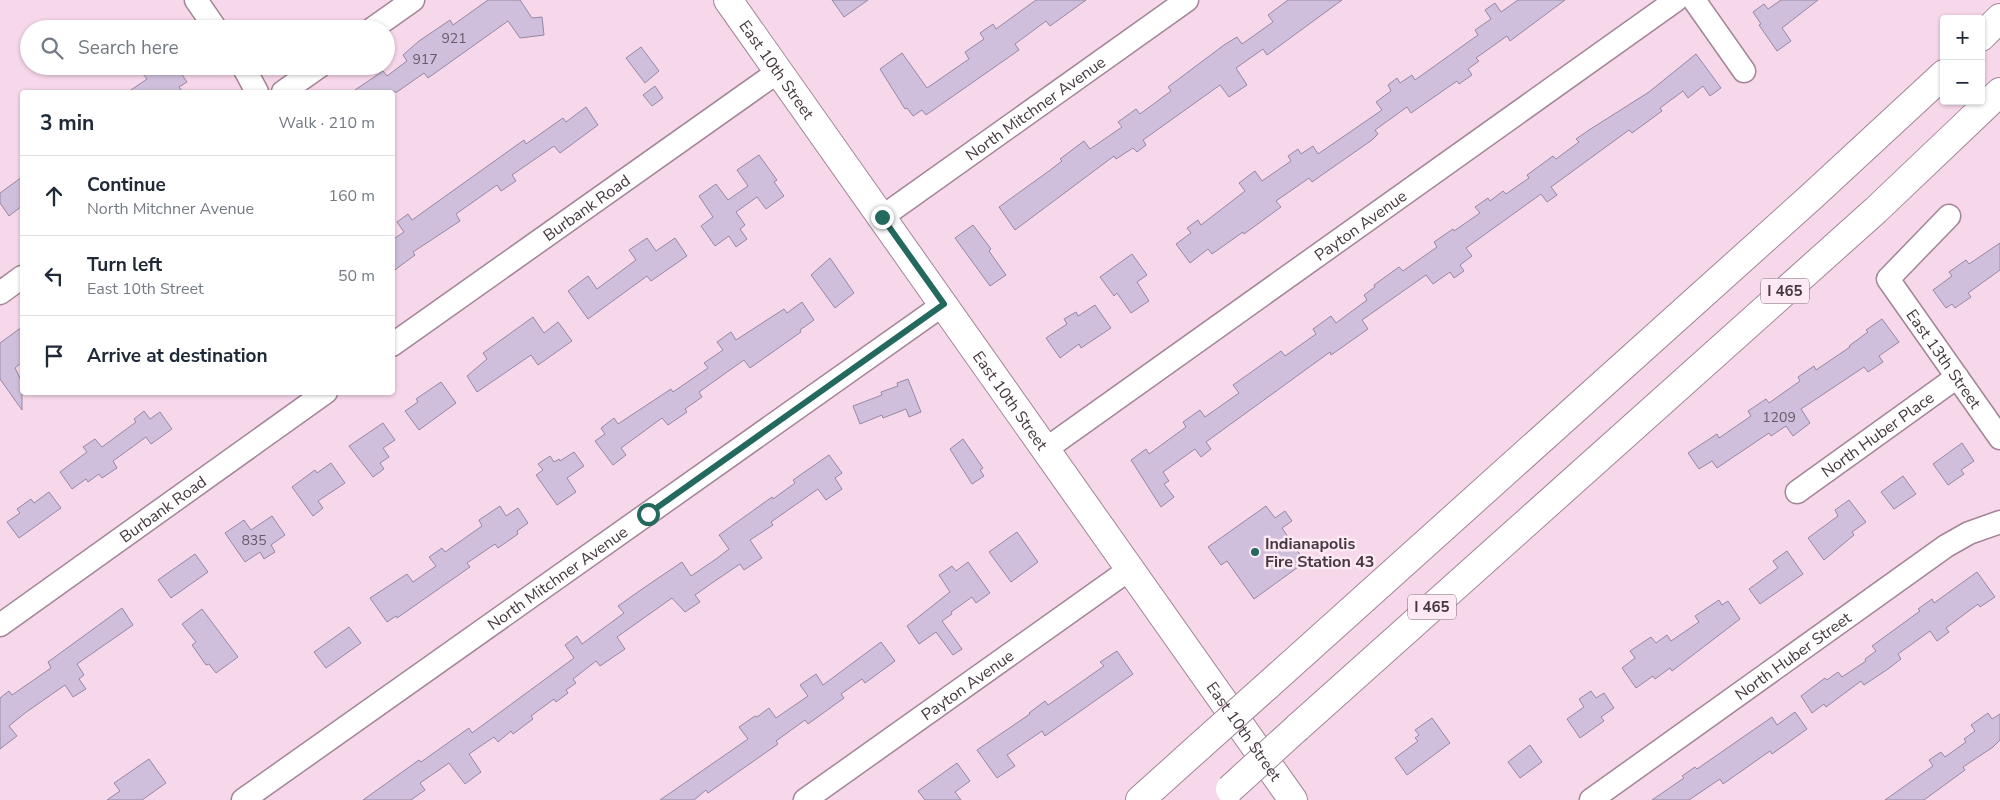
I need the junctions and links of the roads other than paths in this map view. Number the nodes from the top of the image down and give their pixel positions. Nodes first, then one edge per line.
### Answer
1 (196, 0) edge
2 (413, 0) edge
3 (728, 0) edge
4 (1187, 0) edge
5 (1676, 0) edge
6 (1694, 0) edge
7 (2000, 18) edge
8 (210, 20) edge
9 (385, 20) edge
10 (1985, 33) edge
11 (779, 71) junction
12 (1744, 71) dead end
13 (248, 75) edge
14 (307, 75) edge
15 (1940, 78) edge
16 (256, 90) edge
17 (285, 90) edge
18 (2000, 92) edge
19 (1950, 216) dead end
20 (882, 217) junction
21 (20, 278) edge
22 (0, 293) edge
23 (944, 304) junction
24 (395, 343) edge
25 (1957, 377) junction
26 (322, 395) edge
27 (2000, 438) edge
28 (1046, 449) junction
29 (1797, 492) dead end
30 (2000, 522) edge
31 (1130, 569) junction
32 (0, 625) edge
33 (1224, 794) edge
34 (243, 800) edge
35 (805, 800) edge
36 (1140, 800) edge
37 (1293, 800) edge
38 (1591, 800) edge

1 - 8 street
2 - 9 street
3 - 11 main road, East 10th Street
4 - 20 street, North Mitchner Avenue
5 - 28 street, Payton Avenue
6 - 12 street
7 - 10 main road
11 - 20 main road, East 10th Street
11 - 24 street, Burbank Road
13 - 16 street
14 - 17 street
15 - 36 main road, bridge
18 - 33 main road, I 465, bridge
19 - 25 street, East 13th Street
20 - 23 main road, East 10th Street
21 - 22 street
23 - 28 main road, East 10th Street
23 - 34 street, North Mitchner Avenue
25 - 27 street, East 13th Street
25 - 29 street, North Huber Place
26 - 32 street, Burbank Road
28 - 31 main road, East 10th Street
30 - 38 street, North Huber Street
31 - 35 street, Payton Avenue
31 - 37 main road, East 10th Street

